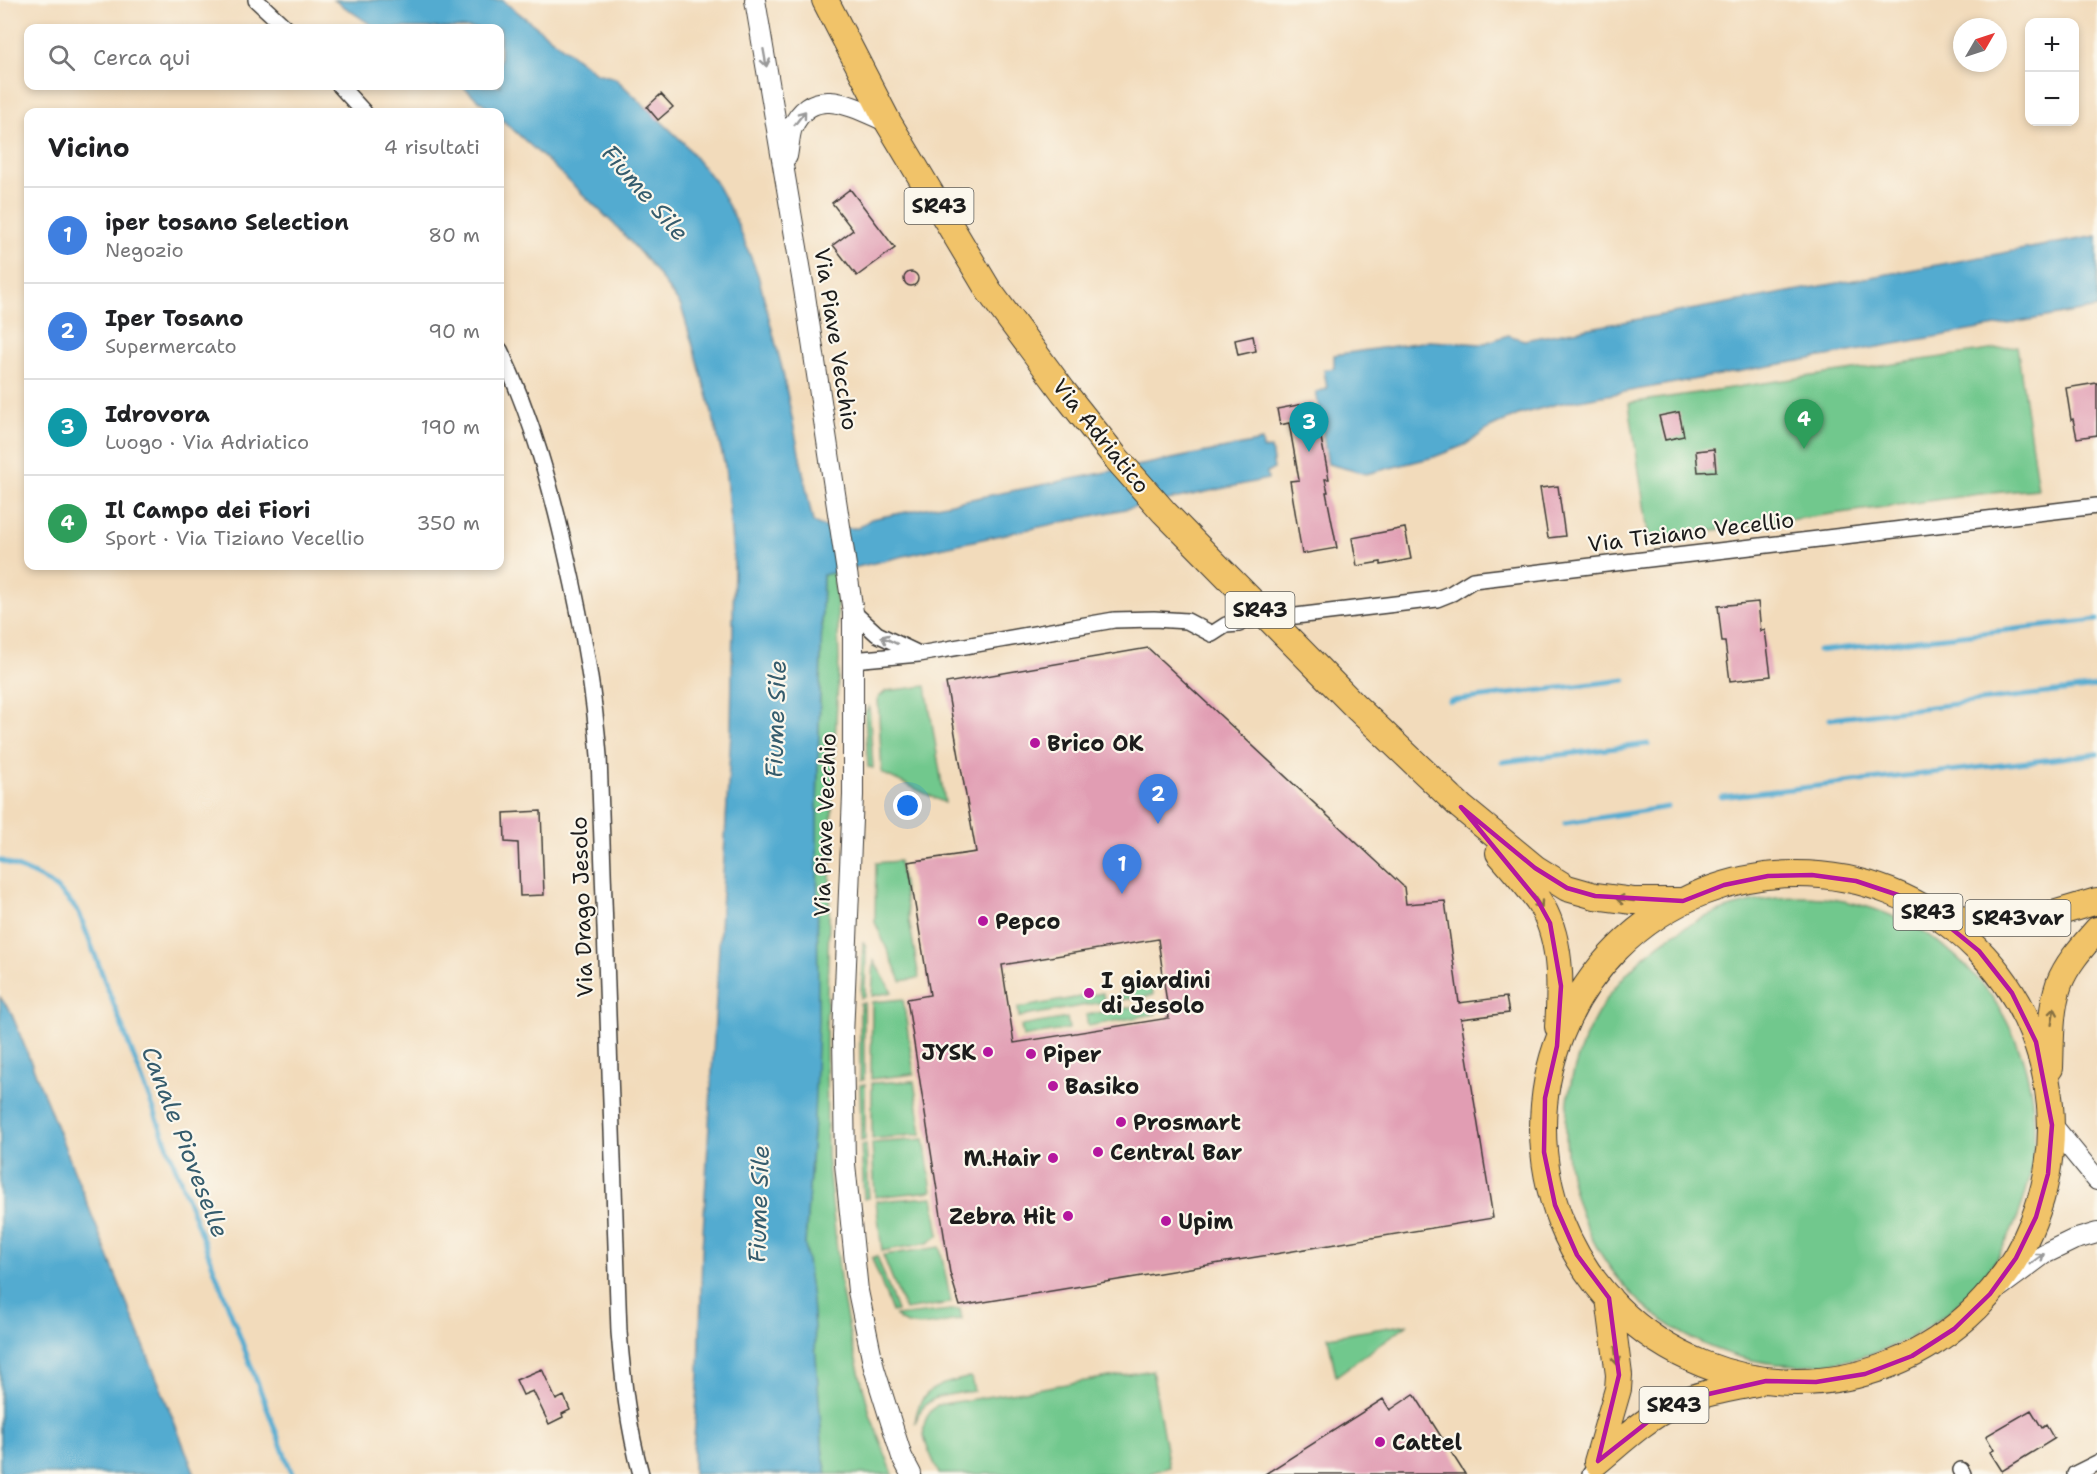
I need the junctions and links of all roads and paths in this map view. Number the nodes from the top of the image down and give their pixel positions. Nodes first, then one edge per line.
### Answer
1 (256, 0) edge
2 (756, 0) edge
3 (825, 0) edge
4 (282, 24) edge
5 (344, 90) edge
6 (360, 108) edge
7 (888, 122) junction
8 (785, 173) junction
9 (504, 360) edge
10 (2097, 506) edge
11 (853, 612) junction
12 (1296, 616) tunnel mouth
13 (1239, 624) tunnel mouth
14 (919, 654) junction
15 (852, 660) junction
16 (1461, 807) junction
17 (2097, 888) edge
18 (1683, 901) junction
19 (2097, 901) edge
20 (1936, 916) junction
21 (2040, 918) junction
22 (2097, 930) edge
23 (1557, 1046) junction
24 (2049, 1095) junction
25 (2052, 1125) junction
26 (2097, 1180) edge
27 (2097, 1233) edge
28 (1990, 1294) junction
29 (1609, 1298) junction
30 (1766, 1381) junction
31 (2097, 1463) edge
32 (1592, 1471) edge
33 (640, 1474) edge
34 (911, 1474) edge
35 (2075, 1474) edge

1 - 4 street
2 -> 8 street, Via Piave Vecchio
3 - 7 main road, Via Adriatico / SR43
5 - 6 street
8 -> 7 street, Via Piave Vecchio
7 - 16 main road, Via Adriatico / SR43
8 - 11 street, Via Piave Vecchio
9 - 33 street, Via Drago Jesolo
10 - 12 street, Via Tiziano Vecellio
14 -> 11 street
11 - 15 street, Via Piave Vecchio
13 - 14 street
14 - 15 street
15 - 34 street, Via Piave Vecchio
18 -> 16 main road, Via Adriatico / SR43
16 -> 23 main road, Via Adriatico / SR43
17 - 21 street
18 - 20 main road, SR43
18 - 23 main road, SR43
19 - 21 main road, SR43var
20 - 21 main road, SR43var
20 - 24 main road, SR43
24 -> 22 main road, SR43var
23 - 29 main road, SR43
24 - 25 main road, SR43
25 - 26 street
25 - 28 main road, SR43
28 -> 27 street
28 - 30 main road, SR43
29 - 30 main road, SR43
29 -> 32 main road, SR43
30 - 32 main road, SR43
31 - 35 street

